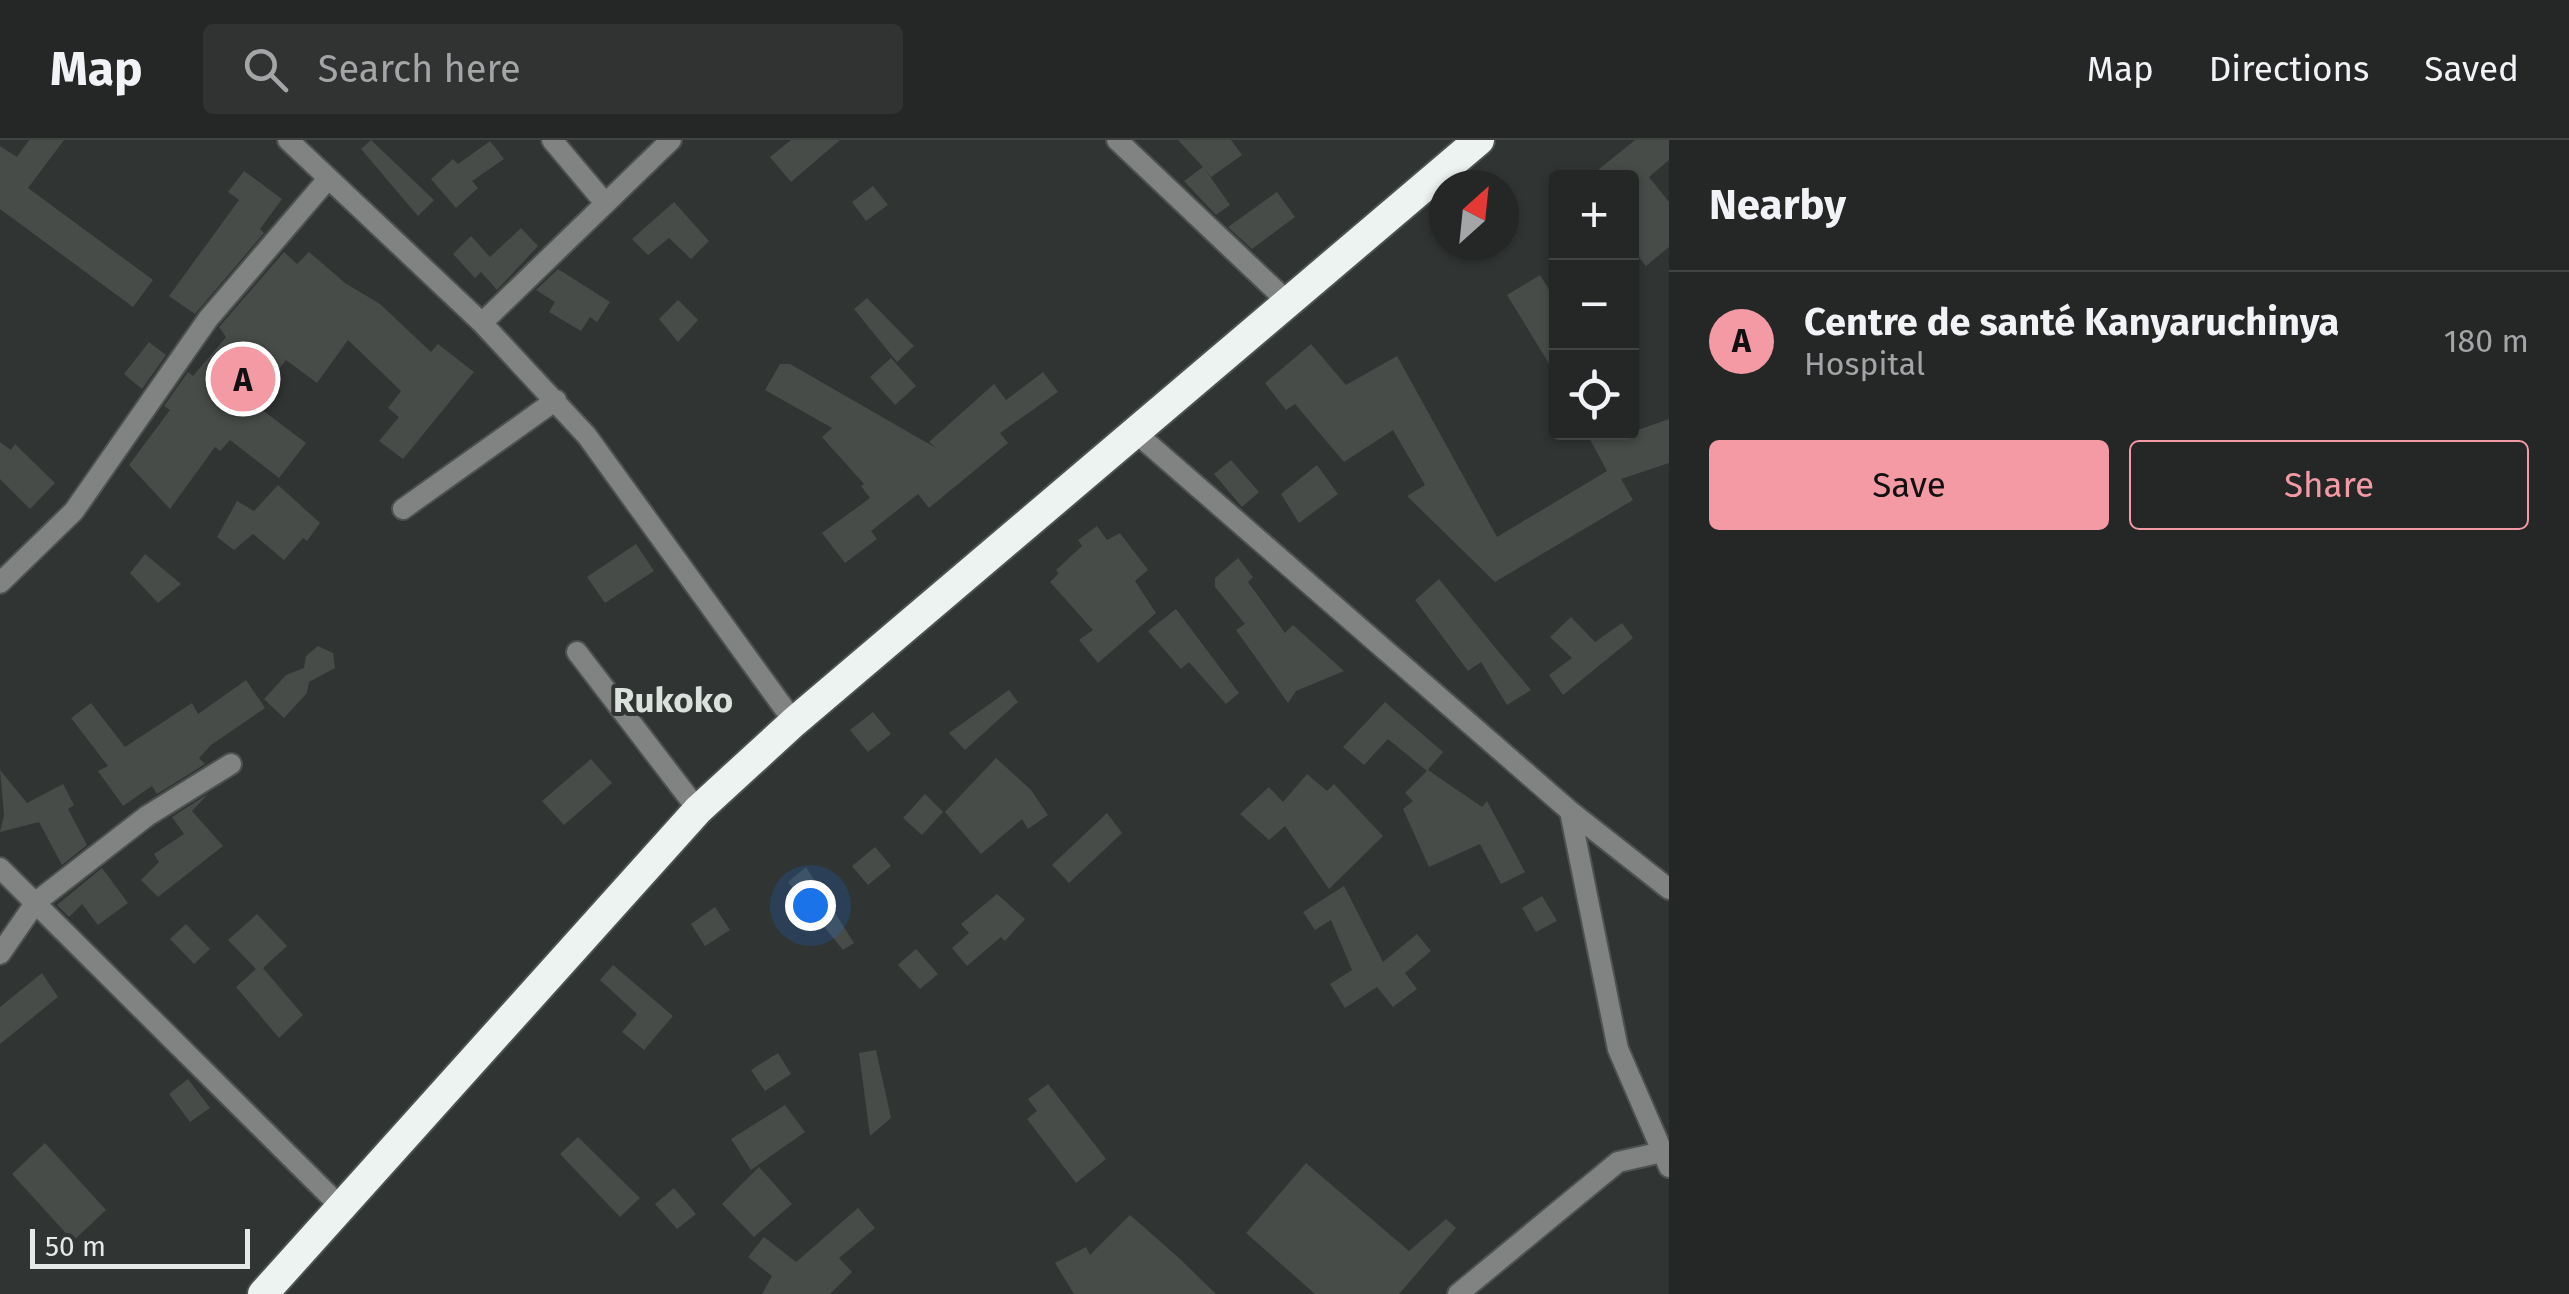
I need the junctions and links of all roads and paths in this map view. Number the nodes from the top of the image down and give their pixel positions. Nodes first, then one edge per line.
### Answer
1 (288, 140) edge
2 (552, 140) edge
3 (671, 140) edge
4 (1117, 140) edge
5 (1479, 140) edge
6 (327, 180) junction
7 (605, 203) junction
8 (1290, 304) junction
9 (482, 323) junction
10 (556, 400) junction
11 (1136, 433) junction
12 (403, 509) dead end
13 (0, 583) edge
14 (576, 652) dead end
15 (794, 722) junction
16 (231, 764) dead end
17 (698, 810) junction
18 (1570, 812) junction
19 (0, 868) edge
20 (1669, 889) edge
21 (36, 902) junction
22 (0, 954) edge
23 (1666, 1159) edge
24 (341, 1207) junction
25 (263, 1294) edge
26 (1458, 1294) edge

1 - 6 street
2 - 7 street
3 - 7 street
4 - 8 street
5 - 8 highway
6 - 9 street
6 - 13 street
7 - 9 street
8 - 11 highway
9 - 10 street
10 - 12 street
10 - 15 street
11 - 15 highway
11 - 18 street
14 - 17 street
15 - 17 highway
16 - 21 street
17 - 24 highway
18 - 20 street
18 - 23 street
19 - 21 street
21 - 22 street
21 - 24 street
23 - 26 street
24 - 25 highway

